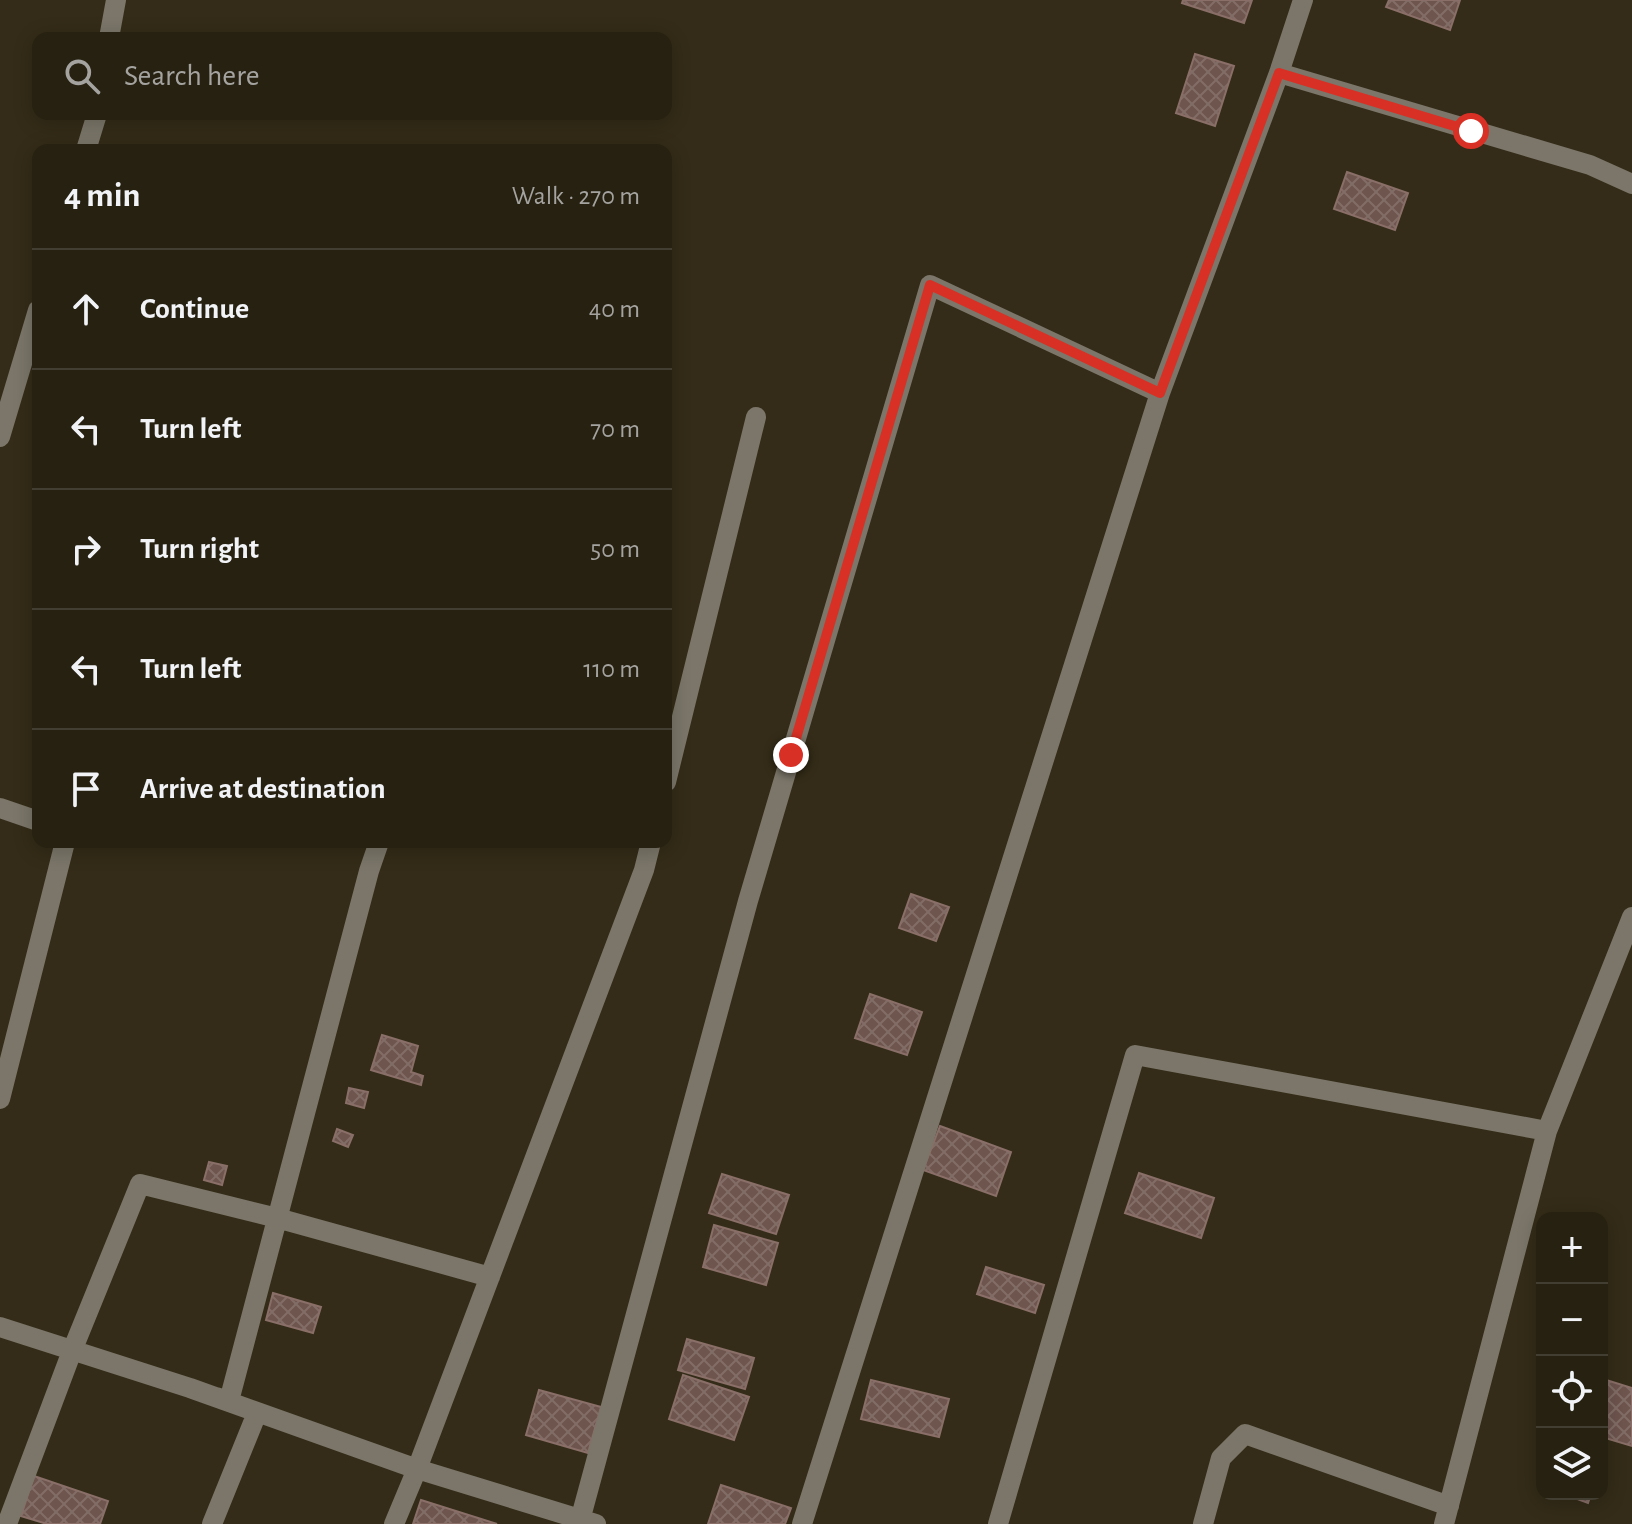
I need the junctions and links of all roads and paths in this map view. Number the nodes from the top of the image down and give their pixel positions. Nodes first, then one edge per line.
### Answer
1 (116, 0) edge
2 (1303, 0) edge
3 (110, 32) edge
4 (1279, 73) junction
5 (95, 120) edge
6 (88, 144) edge
7 (1632, 184) edge
8 (32, 330) edge
9 (1160, 393) junction
10 (756, 417) dead end
11 (0, 437) edge
12 (672, 758) edge
13 (0, 808) edge
14 (32, 819) edge
15 (63, 848) edge
16 (377, 848) edge
17 (650, 848) edge
18 (1632, 917) edge
19 (0, 1099) edge
20 (1547, 1131) junction
21 (277, 1218) junction
22 (490, 1277) junction
23 (0, 1327) edge
24 (72, 1351) junction
25 (190, 1388) junction
26 (257, 1413) junction
27 (417, 1469) junction
28 (1447, 1515) edge
29 (585, 1522) edge
30 (7, 1524) edge
31 (212, 1524) edge
32 (394, 1524) edge
33 (802, 1524) edge
34 (998, 1524) edge
35 (1203, 1524) edge

1 - 3 street
2 - 4 street
4 - 7 street
4 - 9 street
5 - 6 street
8 - 11 street
9 - 29 street
9 - 33 street
10 - 12 street
13 - 14 street
15 - 19 street
16 - 21 street
17 - 22 street
18 - 20 street
20 - 28 street
20 - 34 street
21 - 22 street
21 - 24 street
21 - 25 street
22 - 27 street
23 - 24 street
24 - 25 street
24 - 30 street
25 - 26 street
26 - 27 street
26 - 31 street
27 - 29 street
27 - 32 street
28 - 35 street

